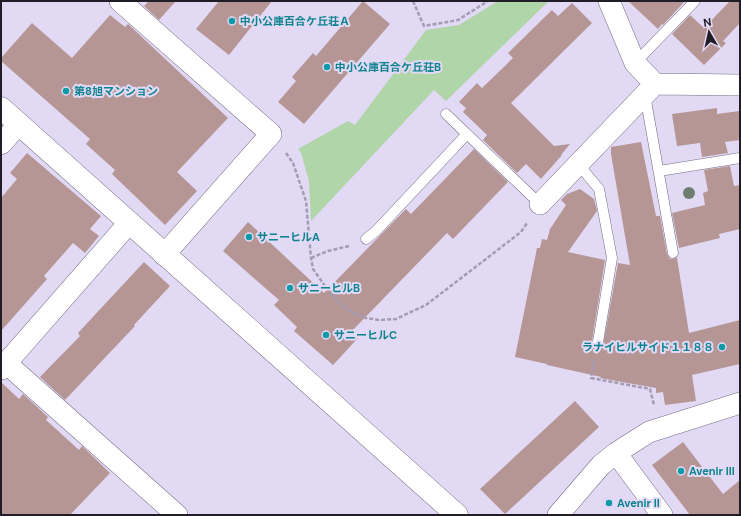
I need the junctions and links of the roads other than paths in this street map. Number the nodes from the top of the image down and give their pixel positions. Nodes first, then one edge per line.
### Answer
1 (120, 1) edge
2 (609, 1) edge
3 (695, 1) edge
4 (634, 63) junction
5 (740, 85) edge
6 (650, 89) junction
7 (1, 108) edge
8 (446, 114) dead end
9 (19, 124) junction
10 (467, 134) junction
11 (1, 144) edge
12 (740, 158) edge
13 (578, 164) junction
14 (659, 171) junction
15 (540, 204) joint
16 (129, 223) junction
17 (366, 239) road end
18 (674, 253) dead end
19 (164, 255) junction
20 (598, 342) dead end
21 (3, 366) edge
22 (740, 404) edge
23 (616, 453) junction
24 (177, 515) edge
25 (457, 515) edge
26 (558, 515) edge
27 (662, 515) edge

1 - 19 street
2 - 4 street
3 - 4 lane
4 - 6 street
5 - 6 street
6 - 13 street
6 - 14 lane
7 - 9 street
8 - 10 lane
9 - 11 street
9 - 16 street
10 - 15 lane
10 - 17 lane
12 - 14 lane
13 - 15 street
13 - 20 lane
14 - 18 lane
16 - 19 street
16 - 21 street
19 - 25 street
21 - 24 street
22 - 23 street
23 - 26 street
23 - 27 street

